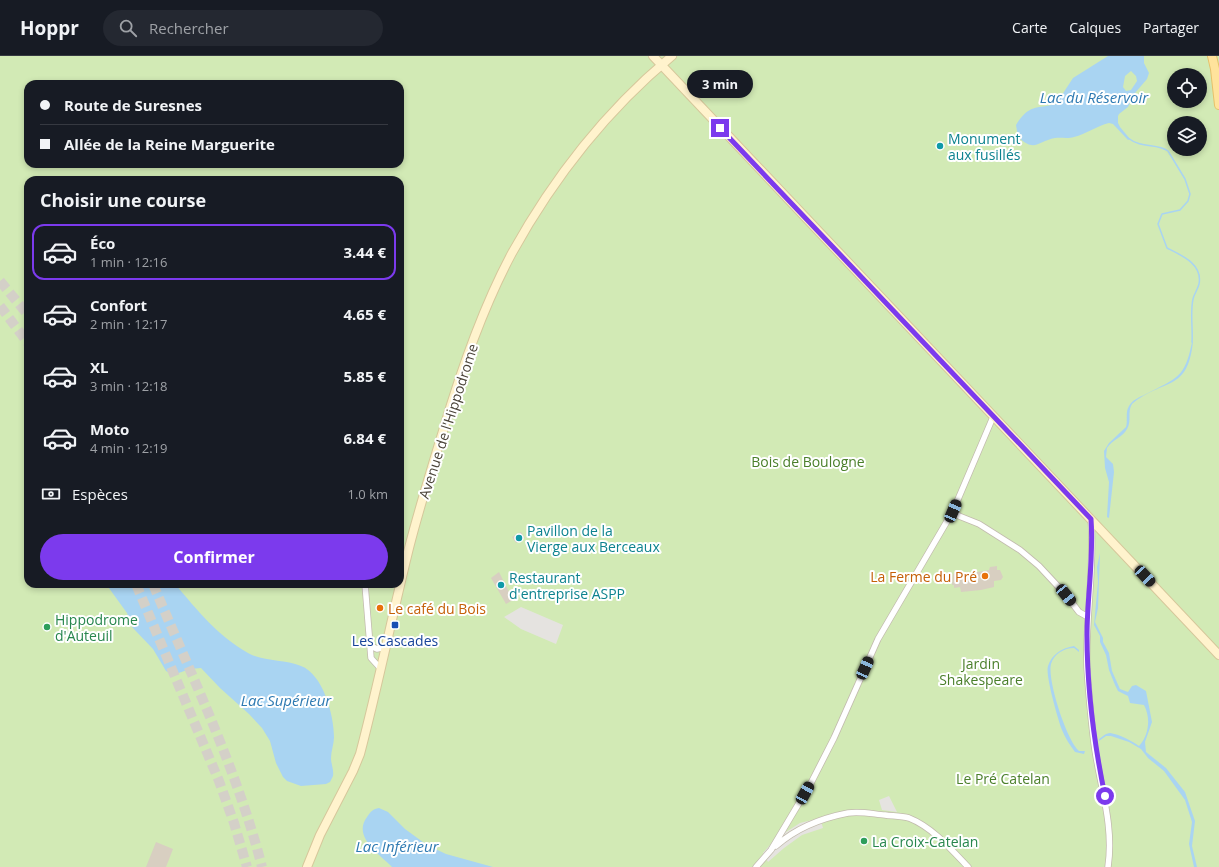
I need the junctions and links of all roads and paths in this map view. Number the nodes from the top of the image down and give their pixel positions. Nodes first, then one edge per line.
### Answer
1 (652, 56) edge
2 (672, 56) edge
3 (1212, 56) edge
4 (1216, 56) edge
5 (661, 65) junction
6 (1215, 69) junction
7 (1219, 105) edge
8 (993, 417) junction
9 (953, 511) junction
10 (1091, 519) junction
11 (404, 570) edge
12 (365, 588) edge
13 (400, 588) edge
14 (1088, 617) junction
15 (371, 646) junction
16 (385, 647) junction
17 (1219, 654) edge
18 (380, 668) junction
19 (771, 850) junction
20 (307, 867) edge
21 (756, 867) edge
22 (968, 867) edge
23 (1108, 867) edge

1 - 5 main road
2 - 5 main road, Avenue de l'Hippodrome
3 - 6 main road
4 - 6 main road
5 - 8 main road
5 - 11 main road, Avenue de l'Hippodrome
6 - 7 main road
8 - 9 street
8 - 10 main road
9 - 14 street
9 - 19 street
10 - 14 street
10 - 17 main road
12 - 15 street
13 - 16 main road, Avenue de l'Hippodrome
14 - 23 street
15 - 16 street
15 - 18 street
16 - 18 main road, Avenue de l'Hippodrome
18 - 20 main road, Avenue de l'Hippodrome
19 - 21 street
19 - 22 street

